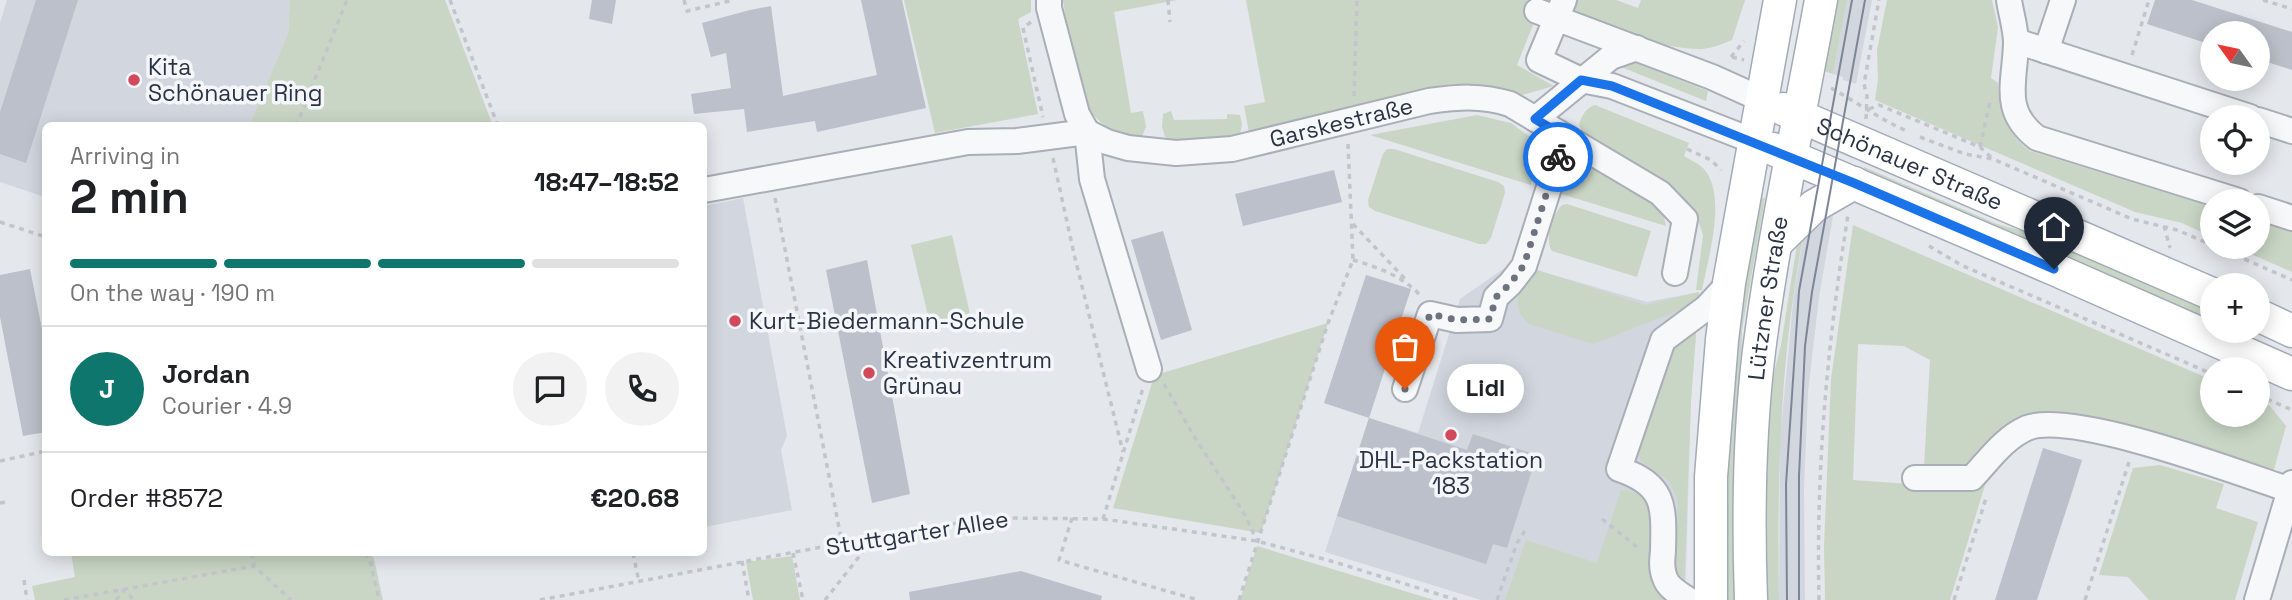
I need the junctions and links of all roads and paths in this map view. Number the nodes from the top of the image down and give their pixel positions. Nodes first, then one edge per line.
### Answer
1 (346, 0) edge
2 (450, 0) edge
3 (684, 0) edge
4 (734, 0) edge
5 (1168, 0) edge
6 (1357, 0) edge
7 (1780, 0) edge
8 (1821, 0) edge
9 (1879, 0) edge
10 (2009, 0) edge
11 (2063, 0) edge
12 (2149, 0) edge
13 (2263, 0) edge
14 (1049, 4) edge
15 (2292, 9) edge
16 (1553, 10) edge
17 (1170, 22) dead end
18 (1746, 32) dead end
19 (2016, 41) junction
20 (1637, 48) junction
21 (2046, 51) junction
22 (1728, 58) dead end
23 (2125, 77) junction
24 (1581, 80) junction
25 (1831, 89) dead end
26 (1763, 100) junction
27 (2212, 105) edge
28 (1868, 109) junction
29 (1800, 117) junction
30 (1535, 119) junction
31 (298, 122) edge
32 (496, 122) edge
33 (2270, 124) edge
34 (1347, 129) junction
35 (2292, 131) edge
36 (1087, 132) junction
37 (1559, 133) junction
38 (1048, 137) junction
39 (1756, 142) junction
40 (1687, 149) dead end
41 (1792, 158) junction
42 (1993, 159) junction
43 (770, 178) junction
44 (1724, 179) dead end
45 (707, 189) edge
46 (2201, 189) edge
47 (1852, 194) junction
48 (2270, 211) edge
49 (2292, 218) edge
50 (0, 222) edge
51 (1352, 223) junction
52 (42, 236) edge
53 (2200, 240) edge
54 (1777, 242) junction
55 (1926, 244) dead end
56 (2244, 259) edge
57 (1353, 260) junction
58 (1675, 273) dead end
59 (2292, 280) edge
60 (1729, 283) junction
61 (1412, 287) junction
62 (2200, 290) edge
63 (1430, 314) junction
64 (2270, 321) edge
65 (2292, 331) edge
66 (1149, 369) junction
67 (2200, 369) edge
68 (2292, 374) edge
69 (1405, 389) dead end
70 (2270, 400) edge
71 (2292, 410) edge
72 (2135, 440) junction
73 (42, 452) edge
74 (1123, 452) junction
75 (0, 461) edge
76 (1915, 478) dead end
77 (2291, 486) edge
78 (1987, 495) dead end
79 (7, 502) dead end
80 (0, 503) edge
81 (1072, 518) junction
82 (1103, 519) junction
83 (1602, 519) dead end
84 (1526, 529) dead end
85 (875, 537) junction
86 (1257, 541) junction
87 (842, 543) junction
88 (793, 553) junction
89 (252, 556) edge
90 (367, 556) edge
91 (634, 556) edge
92 (742, 561) junction
93 (254, 566) junction
94 (1662, 567) junction
95 (24, 580) dead end
96 (639, 582) junction
97 (124, 590) junction
98 (27, 600) edge
99 (64, 600) edge
100 (116, 600) edge
101 (134, 600) edge
102 (291, 600) edge
103 (379, 600) edge
104 (540, 600) edge
105 (749, 600) edge
106 (803, 600) edge
107 (825, 600) edge
108 (1198, 600) edge
109 (1238, 600) edge
110 (1457, 600) edge
111 (1497, 600) edge
112 (1689, 600) edge
113 (1711, 600) edge
114 (1751, 600) edge
115 (1819, 600) edge
116 (1954, 600) edge
117 (2085, 600) edge
118 (2257, 600) edge

1 - 31 path
2 - 32 path
3 - 4 path
5 - 17 path
6 - 34 path
7 - 26 main road, Lützner Straße
8 - 29 main road, Lützner Straße
9 - 28 path
10 - 19 street
11 - 21 street
12 - 23 path
13 - 15 path
14 - 36 street
14 - 38 path
16 - 20 street
16 - 24 street
18 - 22 path
19 - 21 street
19 - 46 street
20 - 24 street
20 - 26 street
21 - 23 street
23 - 27 street
24 - 30 street
24 - 39 street
25 - 28 path
26 - 29 main road, Schönauer Straße
26 - 39 main road, Lützner Straße
28 - 42 path
28 - 42 path
29 - 41 main road, Lützner Straße
29 - 62 main road, Schönauer Straße
30 - 34 street, Garskestraße
30 - 37 street
33 - 35 street
34 - 36 street, Garskestraße
34 - 51 path
36 - 38 street
36 - 66 street
37 - 58 street
37 - 63 street
38 - 43 street
38 - 74 path
39 - 41 main road, Schönauer Straße
39 - 60 main road, Lützner Straße
40 - 44 path
41 - 47 main road, Schönauer Straße
41 - 54 main road, Lützner Straße
42 - 53 path
43 - 45 street
43 - 87 path
47 - 54 main road
47 - 68 main road, Schönauer Straße
47 - 115 path
48 - 49 street
50 - 52 path
51 - 57 path
51 - 61 path
54 - 114 main road, Lützner Straße
55 - 67 path
56 - 59 path
57 - 61 path
57 - 86 path
60 - 94 street
60 - 113 main road, Lützner Straße
61 - 63 path
63 - 69 street
64 - 65 main road
66 - 74 path
66 - 86 path
70 - 71 path
72 - 76 street
72 - 77 street
72 - 117 path
73 - 75 path
74 - 82 path
77 - 118 street
78 - 116 path
79 - 80 path
81 - 82 path, Stuttgarter Allee
81 - 85 path, Stuttgarter Allee
81 - 108 path
82 - 86 path, Stuttgarter Allee
83 - 94 path
84 - 111 path
85 - 87 path, Stuttgarter Allee
85 - 107 path
86 - 109 path
86 - 110 path, Stuttgarter Allee
87 - 88 path, Stuttgarter Allee
88 - 92 path, Stuttgarter Allee
88 - 106 path
89 - 93 path
90 - 103 path
91 - 96 path
92 - 96 path, Stuttgarter Allee
92 - 105 path
93 - 97 path
93 - 102 path
94 - 112 street
95 - 98 path
96 - 104 path, Stuttgarter Allee
97 - 99 path
97 - 100 path
97 - 101 path

